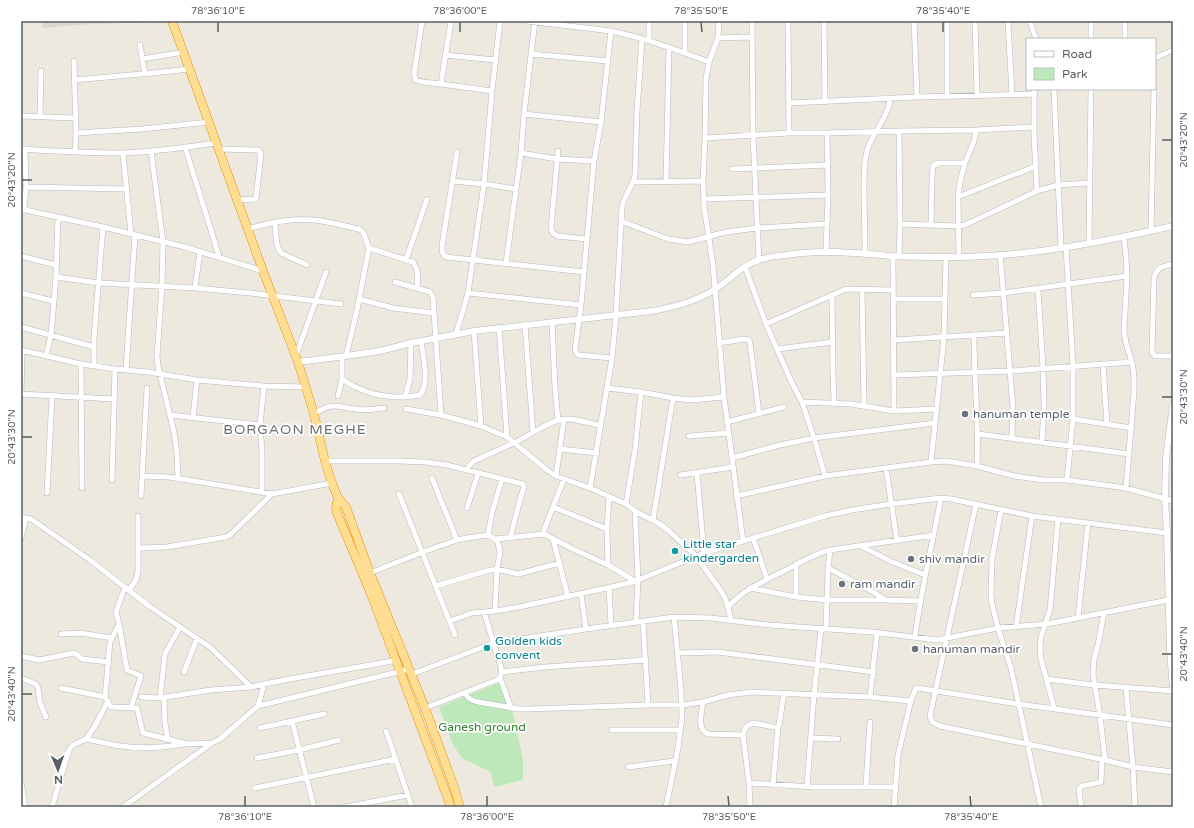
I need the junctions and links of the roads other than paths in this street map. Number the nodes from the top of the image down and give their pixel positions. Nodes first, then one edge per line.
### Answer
1 (172, 21) edge
2 (422, 21) edge
3 (451, 21) edge
4 (500, 21) edge
5 (527, 21) edge
6 (535, 21) edge
7 (590, 21) edge
8 (649, 21) edge
9 (685, 21) edge
10 (719, 21) edge
11 (752, 21) edge
12 (788, 21) edge
13 (824, 21) edge
14 (914, 21) edge
15 (947, 21) edge
16 (975, 21) edge
17 (1008, 21) edge
18 (1030, 21) edge
19 (1091, 21) edge
20 (1125, 21) edge
21 (570, 23) edge
22 (589, 28) junction
23 (611, 31) junction
24 (752, 37) junction
25 (718, 38) junction
26 (1036, 38) edge
27 (1091, 38) edge
28 (1125, 38) edge
29 (642, 39) junction
30 (649, 41) junction
31 (140, 45) dead end
32 (669, 47) junction
33 (1173, 50) edge
34 (184, 52) junction
35 (685, 53) junction
36 (531, 54) junction
37 (445, 55) junction
38 (1156, 58) edge
39 (142, 59) junction
40 (495, 60) junction
41 (74, 61) dead end
42 (608, 61) junction
43 (709, 62) junction
44 (190, 69) junction
45 (41, 71) dead end
46 (145, 74) junction
47 (74, 80) junction
48 (441, 84) junction
49 (1054, 90) edge
50 (1091, 90) edge
51 (1154, 90) edge
52 (492, 91) junction
53 (1035, 91) edge
54 (1012, 95) junction
55 (947, 96) junction
56 (977, 96) junction
57 (917, 97) junction
58 (890, 98) junction
59 (825, 102) junction
60 (789, 104) junction
61 (524, 114) junction
62 (21, 116) edge
63 (40, 117) junction
64 (75, 118) junction
65 (209, 122) junction
66 (601, 122) junction
67 (1034, 126) junction
68 (976, 130) junction
69 (899, 131) junction
70 (875, 132) junction
71 (76, 133) junction
72 (789, 133) junction
73 (827, 133) junction
74 (753, 135) junction
75 (705, 138) junction
76 (218, 146) junction
77 (185, 148) junction
78 (23, 149) edge
79 (151, 150) junction
80 (558, 151) dead end
81 (75, 152) junction
82 (457, 152) dead end
83 (123, 153) junction
84 (521, 153) junction
85 (557, 159) junction
86 (594, 161) junction
87 (965, 162) junction
88 (828, 165) junction
89 (1036, 166) junction
90 (732, 168) dead end
91 (754, 168) junction
92 (453, 181) junction
93 (666, 181) junction
94 (703, 181) junction
95 (634, 182) junction
96 (1089, 183) junction
97 (484, 184) junction
98 (1058, 185) junction
99 (26, 187) junction
100 (126, 189) junction
101 (516, 189) junction
102 (1037, 191) junction
103 (828, 194) junction
104 (958, 197) junction
105 (756, 198) junction
106 (427, 199) dead end
107 (704, 199) junction
108 (237, 200) junction
109 (23, 209) edge
110 (58, 217) junction
111 (621, 222) junction
112 (275, 223) junction
113 (826, 224) junction
114 (900, 224) junction
115 (931, 225) junction
116 (959, 226) junction
117 (1173, 226) edge
118 (104, 227) junction
119 (757, 228) junction
120 (248, 229) junction
121 (1151, 231) junction
122 (133, 234) junction
123 (708, 236) junction
124 (1124, 236) junction
125 (587, 239) junction
126 (163, 242) junction
127 (1089, 243) junction
128 (1064, 247) junction
129 (369, 248) junction
130 (200, 252) junction
131 (826, 252) junction
132 (865, 253) junction
133 (1000, 254) junction
134 (21, 256) edge
135 (896, 256) junction
136 (946, 256) junction
137 (219, 257) junction
138 (960, 257) junction
139 (406, 260) junction
140 (473, 260) junction
141 (759, 260) junction
142 (506, 263) junction
143 (1173, 264) edge
144 (56, 265) junction
145 (307, 265) dead end
146 (745, 267) junction
147 (263, 271) junction
148 (326, 272) dead end
149 (584, 272) junction
150 (1127, 276) junction
151 (56, 277) junction
152 (394, 282) dead end
153 (99, 283) junction
154 (1069, 284) junction
155 (132, 285) junction
156 (162, 286) junction
157 (195, 288) junction
158 (417, 288) junction
159 (862, 289) junction
160 (1038, 289) junction
161 (715, 290) junction
162 (893, 290) junction
163 (21, 293) edge
164 (468, 293) junction
165 (1004, 293) junction
166 (973, 294) dead end
167 (272, 295) junction
168 (832, 296) junction
169 (359, 299) junction
170 (893, 299) junction
171 (944, 299) junction
172 (54, 301) junction
173 (316, 301) junction
174 (341, 304) dead end
175 (581, 306) junction
176 (434, 313) junction
177 (616, 315) junction
178 (579, 320) junction
179 (552, 322) junction
180 (525, 324) junction
181 (766, 324) junction
182 (21, 327) edge
183 (499, 327) junction
184 (474, 331) junction
185 (1007, 333) junction
186 (456, 334) junction
187 (51, 335) junction
188 (974, 335) junction
189 (944, 337) junction
190 (436, 338) junction
191 (894, 340) junction
192 (421, 341) junction
193 (833, 342) junction
194 (411, 343) junction
195 (720, 343) junction
196 (94, 347) junction
197 (778, 349) junction
198 (22, 350) edge
199 (46, 356) junction
200 (1173, 356) edge
201 (344, 357) junction
202 (612, 358) junction
203 (297, 359) junction
204 (1132, 362) junction
205 (81, 364) junction
206 (1103, 365) junction
207 (94, 366) junction
208 (1073, 366) junction
209 (1043, 368) junction
210 (115, 369) junction
211 (126, 370) junction
212 (1011, 371) junction
213 (974, 372) junction
214 (941, 373) junction
215 (160, 375) junction
216 (894, 375) junction
217 (342, 379) junction
218 (197, 380) junction
219 (264, 386) junction
220 (306, 387) junction
221 (147, 388) dead end
222 (607, 388) junction
223 (641, 392) junction
224 (21, 395) edge
225 (52, 396) junction
226 (338, 396) dead end
227 (81, 397) junction
228 (406, 397) junction
229 (724, 397) junction
230 (673, 398) junction
231 (114, 399) junction
232 (802, 402) junction
233 (834, 403) junction
234 (864, 405) junction
235 (1173, 405) edge
236 (784, 407) dead end
237 (384, 408) dead end
238 (406, 409) dead end
239 (937, 409) junction
240 (894, 411) junction
241 (759, 413) junction
242 (314, 414) junction
243 (170, 415) junction
244 (441, 415) junction
245 (193, 417) junction
246 (564, 419) junction
247 (1073, 419) junction
248 (558, 420) junction
249 (727, 422) junction
250 (935, 423) junction
251 (1107, 424) junction
252 (260, 425) junction
253 (481, 426) junction
254 (601, 426) junction
255 (1132, 428) junction
256 (533, 432) junction
257 (729, 433) junction
258 (978, 434) junction
259 (689, 436) dead end
260 (507, 437) junction
261 (814, 438) junction
262 (1012, 438) junction
263 (1042, 442) junction
264 (514, 443) junction
265 (1070, 446) junction
266 (560, 449) junction
267 (596, 453) junction
268 (1129, 454) junction
269 (732, 458) junction
270 (325, 461) junction
271 (931, 462) junction
272 (977, 466) junction
273 (733, 467) junction
274 (886, 468) junction
275 (467, 470) junction
276 (697, 473) junction
277 (478, 474) junction
278 (680, 475) dead end
279 (142, 476) junction
280 (556, 476) junction
281 (825, 476) junction
282 (178, 478) junction
283 (432, 478) dead end
284 (502, 479) junction
285 (564, 479) junction
286 (112, 480) dead end
287 (1068, 480) junction
288 (332, 483) junction
289 (82, 488) dead end
290 (590, 488) junction
291 (1126, 488) junction
292 (47, 493) dead end
293 (262, 493) junction
294 (272, 494) junction
295 (400, 494) dead end
296 (141, 496) dead end
297 (609, 496) junction
298 (736, 496) junction
299 (338, 498) junction
300 (941, 498) junction
301 (1165, 498) junction
302 (1173, 501) edge
303 (626, 504) junction
304 (891, 504) junction
305 (976, 504) junction
306 (553, 507) junction
307 (467, 508) dead end
308 (1001, 510) junction
309 (635, 511) junction
310 (138, 516) dead end
311 (1032, 516) junction
312 (24, 517) edge
313 (1058, 518) junction
314 (653, 520) junction
315 (1088, 523) junction
316 (607, 529) junction
317 (1167, 533) junction
318 (544, 534) junction
319 (488, 535) junction
320 (934, 535) junction
321 (21, 538) edge
322 (510, 538) junction
323 (753, 538) junction
324 (495, 539) junction
325 (553, 539) junction
326 (458, 540) junction
327 (743, 541) junction
328 (897, 541) junction
329 (861, 546) junction
330 (138, 548) junction
331 (830, 550) junction
332 (423, 552) junction
333 (704, 553) junction
334 (696, 556) junction
335 (560, 563) junction
336 (796, 564) junction
337 (608, 565) junction
338 (828, 568) junction
339 (497, 569) junction
340 (370, 573) junction
341 (925, 575) junction
342 (767, 580) junction
343 (636, 581) junction
344 (436, 586) junction
345 (1170, 586) edge
346 (127, 588) junction
347 (609, 588) junction
348 (750, 588) junction
349 (581, 594) junction
350 (568, 597) junction
351 (796, 597) junction
352 (828, 600) junction
353 (885, 600) junction
354 (1168, 600) junction
355 (920, 601) junction
356 (728, 607) junction
357 (495, 611) junction
358 (484, 612) junction
359 (1104, 613) junction
360 (674, 617) junction
361 (1078, 618) junction
362 (731, 620) junction
363 (450, 621) junction
364 (643, 621) junction
365 (636, 622) junction
366 (119, 624) junction
367 (1047, 624) junction
368 (611, 625) junction
369 (180, 627) junction
370 (1016, 627) junction
371 (586, 628) junction
372 (998, 628) junction
373 (824, 629) junction
374 (877, 632) junction
375 (61, 634) dead end
376 (455, 635) dead end
377 (914, 637) junction
378 (112, 638) junction
379 (197, 638) junction
380 (947, 639) junction
381 (494, 643) junction
382 (678, 653) junction
383 (21, 656) edge
384 (396, 660) junction
385 (646, 660) junction
386 (109, 662) junction
387 (817, 665) junction
388 (184, 672) dead end
389 (401, 672) junction
390 (411, 672) junction
391 (502, 672) junction
392 (874, 672) junction
393 (21, 678) edge
394 (500, 678) junction
395 (1046, 680) junction
396 (264, 684) junction
397 (1094, 686) junction
398 (251, 687) junction
399 (60, 688) dead end
400 (1126, 688) junction
401 (1173, 688) edge
402 (936, 690) junction
403 (465, 693) junction
404 (784, 693) junction
405 (814, 695) junction
406 (141, 697) dead end
407 (870, 697) junction
408 (162, 698) junction
409 (106, 699) junction
410 (911, 700) junction
411 (703, 702) junction
412 (1018, 704) junction
413 (648, 705) junction
414 (682, 705) junction
415 (258, 706) junction
416 (131, 707) junction
417 (425, 708) junction
418 (511, 708) junction
419 (1054, 708) junction
420 (324, 714) dead end
421 (1100, 716) junction
422 (46, 717) dead end
423 (1129, 719) junction
424 (292, 721) junction
425 (870, 722) dead end
426 (1173, 725) edge
427 (778, 727) junction
428 (260, 728) dead end
429 (612, 730) dead end
430 (680, 730) junction
431 (386, 731) dead end
432 (743, 734) junction
433 (86, 738) junction
434 (811, 738) junction
435 (838, 739) dead end
436 (168, 740) junction
437 (339, 740) dead end
438 (212, 743) junction
439 (187, 744) junction
440 (1027, 744) junction
441 (299, 750) junction
442 (257, 758) dead end
443 (396, 759) junction
444 (1104, 759) junction
445 (674, 762) junction
446 (628, 767) dead end
447 (1133, 767) junction
448 (1173, 772) edge
449 (306, 778) junction
450 (21, 783) edge
451 (749, 783) junction
452 (773, 785) junction
453 (808, 786) junction
454 (866, 786) junction
455 (895, 787) junction
456 (255, 788) dead end
457 (408, 795) junction
458 (25, 807) edge
459 (52, 807) edge
460 (123, 807) edge
461 (314, 807) edge
462 (345, 807) edge
463 (412, 807) edge
464 (451, 807) edge
465 (460, 807) edge
466 (666, 807) edge
467 (750, 807) edge
468 (894, 807) edge
469 (1041, 807) edge
470 (1081, 807) edge
471 (1135, 807) edge

1 - 34 highway
2 - 48 street
3 - 37 street
4 - 40 street
5 - 6 street
6 - 21 street
6 - 36 street
7 - 22 street
8 - 30 street
9 - 35 street
10 - 25 street
11 - 24 street
12 - 60 street
13 - 59 street
14 - 57 street
15 - 55 street
16 - 56 street
17 - 54 street
18 - 26 street
19 - 27 street
20 - 28 street
21 - 22 street
22 - 23 street
23 - 29 street
23 - 42 street
24 - 25 street
24 - 74 street
25 - 43 street
29 - 30 street
29 - 95 street
30 - 32 street
31 - 39 street
32 - 35 street
32 - 93 street
33 - 38 street
34 - 39 street
34 - 44 highway
35 - 43 street
36 - 42 street
36 - 61 street
37 - 40 street
37 - 48 street
39 - 46 street
40 - 52 street
41 - 47 street
42 - 66 street
43 - 75 street
44 - 46 street
44 - 65 highway
45 - 63 street
46 - 47 street
47 - 64 street
48 - 52 street
49 - 98 street
50 - 96 street
51 - 121 street
52 - 97 street
53 - 54 street
53 - 67 street
54 - 56 street
55 - 56 street
55 - 57 street
57 - 58 street
58 - 59 street
58 - 70 street
59 - 60 street
60 - 72 street
61 - 66 street
61 - 84 street
62 - 63 street
63 - 64 street
64 - 71 street
65 - 71 street
65 - 76 highway
66 - 86 street
67 - 68 street
67 - 89 street
68 - 69 street
68 - 87 street
69 - 70 street
69 - 114 street
70 - 73 street
70 - 132 street
71 - 81 street
72 - 73 street
72 - 74 street
73 - 88 street
74 - 75 street
74 - 91 street
75 - 94 street
76 - 77 street
76 - 108 highway
76 - 108 street
77 - 79 street
77 - 137 street
78 - 81 street
78 - 99 street
79 - 83 street
79 - 126 street
80 - 85 street
81 - 83 street
82 - 92 street
83 - 100 street
84 - 85 street
84 - 101 street
85 - 86 street
85 - 125 street
86 - 125 street
87 - 104 street
87 - 115 street
88 - 91 street
88 - 103 street
89 - 102 street
89 - 104 street
90 - 91 street
91 - 105 street
92 - 97 street
92 - 140 street
93 - 94 street
93 - 95 street
94 - 107 street
95 - 111 street
96 - 98 street
96 - 127 street
97 - 101 street
97 - 140 street
98 - 102 street
98 - 128 street
99 - 100 street
99 - 109 street
100 - 122 street
101 - 142 street
102 - 116 street
103 - 105 street
103 - 113 street
104 - 116 street
105 - 107 street
105 - 119 street
106 - 139 street
107 - 123 street
108 - 120 highway
109 - 110 street
110 - 118 street
110 - 144 street
111 - 123 street
111 - 177 street
112 - 120 street
112 - 129 street
112 - 145 street
113 - 119 street
113 - 131 street
114 - 115 street
114 - 135 street
115 - 116 street
116 - 138 street
117 - 121 street
118 - 122 street
118 - 153 street
119 - 123 street
119 - 141 street
120 - 147 highway
121 - 124 street
122 - 126 street
122 - 155 street
123 - 161 street
124 - 127 street
124 - 150 street
125 - 149 street
126 - 130 street
126 - 156 street
127 - 128 street
128 - 133 street
128 - 154 street
129 - 139 street
129 - 169 street
130 - 137 street
130 - 157 street
131 - 132 street
131 - 141 street
132 - 135 street
133 - 138 street
133 - 165 street
134 - 144 street
135 - 136 street
135 - 162 street
136 - 138 street
136 - 171 street
137 - 147 street
139 - 158 street
140 - 142 street
140 - 164 street
141 - 146 street
142 - 149 street
143 - 200 street
144 - 151 street
146 - 161 street
146 - 181 street
147 - 167 highway
148 - 173 street
149 - 175 street
150 - 154 street
150 - 204 street
151 - 153 street
151 - 172 street
152 - 158 street
153 - 155 street
153 - 196 street
154 - 160 street
154 - 208 street
155 - 156 street
155 - 211 street
156 - 157 street
156 - 215 street
157 - 167 street
158 - 176 street
159 - 162 street
159 - 168 street
159 - 234 street
160 - 165 street
160 - 209 street
161 - 177 street
161 - 195 street
162 - 170 street
163 - 172 street
164 - 175 street
164 - 186 street
165 - 166 street
165 - 185 street
167 - 173 street
167 - 203 highway
168 - 181 street
168 - 193 street
169 - 176 street
169 - 201 street
170 - 171 street
170 - 191 street
171 - 189 street
172 - 187 street
173 - 174 street
173 - 203 street
175 - 178 street
176 - 190 street
177 - 178 street
177 - 202 street
178 - 179 street
178 - 202 street
179 - 180 street
179 - 248 street
180 - 183 street
180 - 256 street
181 - 197 street
182 - 187 street
183 - 184 street
183 - 260 street
184 - 186 street
184 - 253 street
185 - 188 street
185 - 212 street
186 - 190 street
187 - 196 street
187 - 199 street
188 - 189 street
188 - 213 street
189 - 191 street
189 - 214 street
190 - 192 street
190 - 244 street
191 - 216 street
192 - 194 street
192 - 228 street
193 - 197 street
193 - 233 street
194 - 201 street
194 - 228 street
195 - 229 street
195 - 241 street
196 - 207 street
197 - 232 street
198 - 199 street
198 - 224 street
199 - 205 street
201 - 203 street
201 - 217 street
202 - 222 street
203 - 220 highway
204 - 206 street
204 - 255 street
205 - 207 street
205 - 227 street
206 - 208 street
206 - 251 street
207 - 210 street
208 - 209 street
208 - 247 street
209 - 212 street
209 - 263 street
210 - 211 street
210 - 231 street
211 - 215 street
212 - 213 street
212 - 262 street
213 - 214 street
213 - 258 street
214 - 216 street
214 - 239 street
215 - 218 street
215 - 243 street
216 - 240 street
217 - 226 street
217 - 228 street
218 - 219 street
218 - 245 street
219 - 220 street
219 - 252 street
220 - 242 highway
221 - 279 street
222 - 223 street
222 - 254 street
223 - 230 street
223 - 303 street
224 - 225 street
225 - 227 street
225 - 292 street
227 - 231 street
227 - 289 street
229 - 230 street
229 - 249 street
230 - 314 street
231 - 286 street
232 - 233 street
232 - 261 street
233 - 234 street
234 - 240 street
235 - 301 street
236 - 241 street
237 - 242 street
238 - 244 street
239 - 240 street
239 - 250 street
241 - 249 street
242 - 270 highway
243 - 245 street
243 - 282 street
244 - 253 street
245 - 252 street
246 - 248 street
246 - 254 street
246 - 266 street
247 - 251 street
247 - 265 street
248 - 256 street
249 - 257 street
250 - 261 street
250 - 271 street
251 - 255 street
252 - 293 street
253 - 260 street
254 - 267 street
255 - 268 street
256 - 264 street
257 - 259 street
257 - 269 street
258 - 262 street
258 - 272 street
260 - 264 street
261 - 269 street
261 - 281 street
262 - 263 street
263 - 265 street
264 - 275 street
264 - 280 street
265 - 268 street
265 - 287 street
266 - 267 street
266 - 280 street
267 - 290 street
268 - 291 street
269 - 273 street
270 - 275 street
270 - 288 highway
271 - 272 street
271 - 274 street
272 - 287 street
273 - 276 street
273 - 298 street
274 - 281 street
274 - 304 street
275 - 277 street
276 - 278 street
276 - 333 street
277 - 284 street
277 - 307 street
279 - 282 street
279 - 296 street
280 - 285 street
281 - 298 street
282 - 293 street
283 - 326 street
284 - 319 street
284 - 322 street
285 - 290 street
285 - 306 street
287 - 291 street
288 - 294 street
288 - 299 highway
290 - 297 street
291 - 301 street
293 - 294 street
294 - 330 street
295 - 332 street
297 - 303 street
297 - 316 street
298 - 327 street
299 - 340 highway
299 - 384 highway
300 - 304 street
300 - 305 street
300 - 320 street
301 - 302 street
301 - 317 street
303 - 309 street
304 - 323 street
304 - 328 street
305 - 308 street
305 - 380 street
306 - 316 street
306 - 318 street
308 - 311 street
308 - 372 street
309 - 314 street
309 - 343 street
310 - 330 street
311 - 313 street
311 - 370 street
312 - 321 street
312 - 346 street
313 - 315 street
313 - 367 street
314 - 334 street
315 - 317 street
315 - 361 street
316 - 337 street
317 - 345 street
318 - 322 street
318 - 325 street
319 - 324 street
319 - 326 street
320 - 328 street
320 - 341 street
322 - 324 street
323 - 327 street
323 - 342 street
324 - 339 street
325 - 335 street
325 - 337 street
326 - 332 street
327 - 333 street
328 - 329 street
329 - 331 street
329 - 341 street
330 - 346 street
331 - 336 street
331 - 338 street
332 - 340 street
332 - 344 street
333 - 334 street
334 - 343 street
334 - 356 street
335 - 339 street
335 - 350 street
336 - 342 street
336 - 351 street
337 - 343 street
338 - 352 street
338 - 353 street
339 - 344 street
339 - 357 street
340 - 390 highway
341 - 355 street
342 - 348 street
343 - 347 street
343 - 365 street
344 - 363 street
345 - 354 street
346 - 366 street
346 - 369 street
347 - 349 street
347 - 368 street
348 - 351 street
348 - 356 street
349 - 350 street
349 - 371 street
350 - 357 street
351 - 352 street
352 - 353 street
352 - 373 street
353 - 355 street
354 - 359 street
354 - 401 street
355 - 377 street
356 - 362 street
357 - 358 street
358 - 363 street
358 - 381 street
359 - 361 street
359 - 397 street
360 - 362 street
360 - 364 street
360 - 382 street
361 - 367 street
362 - 373 street
363 - 376 street
364 - 365 street
364 - 385 street
365 - 368 street
366 - 378 street
366 - 416 street
367 - 370 street
367 - 395 street
368 - 371 street
369 - 379 street
369 - 408 street
370 - 372 street
371 - 381 street
372 - 380 street
372 - 412 street
373 - 374 street
373 - 387 street
374 - 377 street
374 - 392 street
375 - 378 street
377 - 380 street
378 - 386 street
379 - 388 street
379 - 398 street
380 - 402 street
381 - 390 street
381 - 391 street
382 - 387 street
382 - 414 street
383 - 386 street
384 - 389 highway
384 - 396 street
385 - 391 street
385 - 413 street
386 - 409 street
387 - 392 street
387 - 405 street
389 - 390 street
389 - 415 street
389 - 464 highway
390 - 417 highway
391 - 394 street
392 - 407 street
393 - 422 street
394 - 403 street
394 - 418 street
395 - 397 street
395 - 419 street
396 - 398 street
396 - 415 street
397 - 400 street
397 - 421 street
398 - 408 street
399 - 409 street
400 - 401 street
400 - 423 street
402 - 410 street
402 - 412 street
402 - 440 street
403 - 417 street
403 - 418 street
404 - 405 street
404 - 411 street
404 - 427 street
405 - 407 street
405 - 434 street
406 - 408 street
407 - 410 street
408 - 436 street
409 - 416 street
409 - 433 street
410 - 455 street
411 - 414 street
411 - 432 street
412 - 419 street
412 - 440 street
413 - 414 street
413 - 418 street
414 - 430 street
415 - 438 street
416 - 436 street
417 - 465 highway
419 - 421 street
420 - 424 street
421 - 423 street
421 - 444 street
423 - 426 street
423 - 447 street
424 - 428 street
424 - 441 street
425 - 454 street
427 - 432 street
427 - 452 street
429 - 430 street
430 - 445 street
431 - 443 street
432 - 451 street
433 - 439 street
433 - 459 street
434 - 435 street
434 - 453 street
436 - 439 street
437 - 441 street
438 - 439 street
438 - 460 street
440 - 444 street
440 - 469 street
441 - 442 street
441 - 449 street
443 - 449 street
443 - 457 street
444 - 447 street
444 - 470 street
445 - 446 street
445 - 466 street
447 - 448 street
447 - 471 street
449 - 456 street
449 - 461 street
450 - 458 street
451 - 452 street
451 - 467 street
452 - 453 street
453 - 454 street
454 - 455 street
455 - 468 street
457 - 462 street
457 - 463 street

